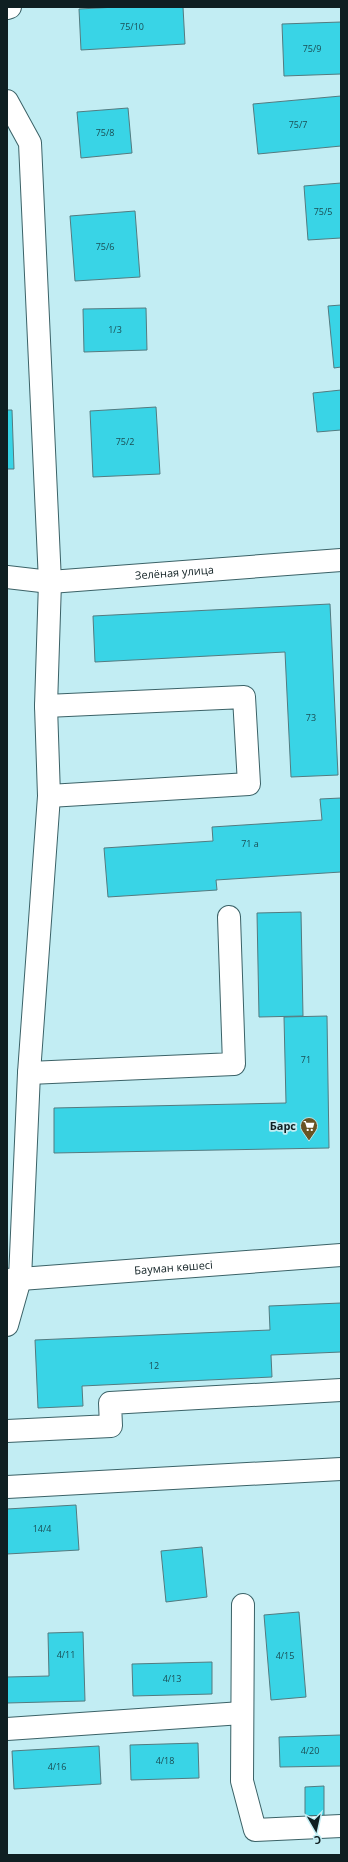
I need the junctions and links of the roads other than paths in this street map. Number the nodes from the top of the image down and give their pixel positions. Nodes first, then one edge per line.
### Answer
1 (10, 7) edge
2 (7, 8) edge
3 (7, 101) edge
4 (341, 560) edge
5 (7, 577) edge
6 (50, 582) junction
7 (46, 706) junction
8 (49, 796) junction
9 (229, 917) dead end
10 (29, 1073) junction
11 (341, 1255) edge
12 (13, 1280) edge
13 (7, 1325) edge
14 (341, 1390) edge
15 (7, 1431) edge
16 (341, 1469) edge
17 (7, 1487) edge
18 (243, 1605) dead end
19 (242, 1713) junction
20 (7, 1729) edge
21 (341, 1826) edge

1 - 2 street
3 - 6 street
4 - 6 street, Зелёная улица
5 - 6 street, Зелёная улица
6 - 7 street
7 - 8 street
7 - 8 street
8 - 10 street
9 - 10 street
10 - 12 street
11 - 12 street, Бауман көшесі
12 - 13 street
14 - 15 street
16 - 17 street
18 - 19 street
19 - 20 street
19 - 21 street

